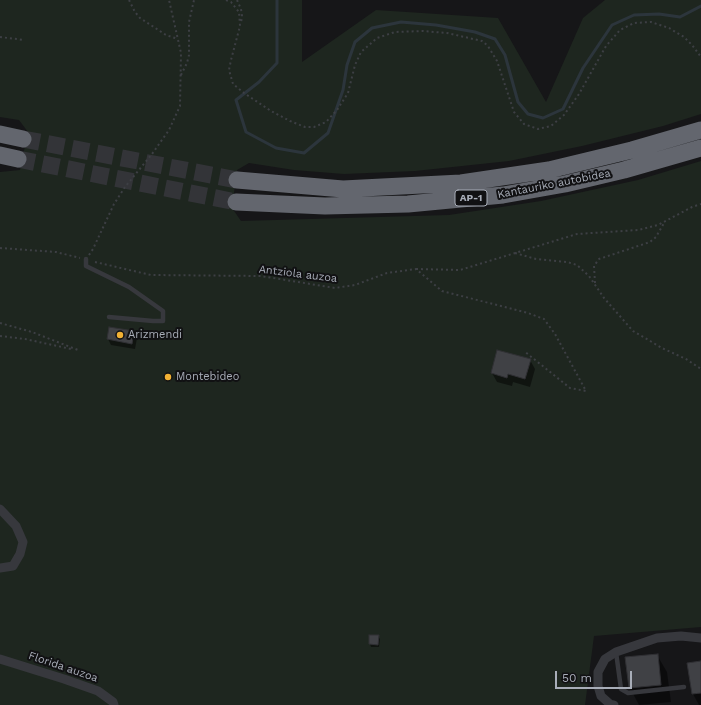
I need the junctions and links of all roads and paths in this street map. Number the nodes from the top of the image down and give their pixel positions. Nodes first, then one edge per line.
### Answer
1 (129, 0) edge
2 (169, 0) edge
3 (194, 0) edge
4 (226, 0) edge
5 (237, 0) edge
6 (240, 26) junction
7 (0, 37) edge
8 (178, 39) junction
9 (24, 40) dead end
10 (701, 57) edge
11 (180, 76) junction
12 (701, 130) edge
13 (0, 134) edge
14 (23, 139) tunnel mouth
15 (701, 148) edge
16 (0, 154) edge
17 (18, 159) tunnel mouth
18 (238, 180) tunnel mouth
19 (236, 202) tunnel mouth
20 (701, 204) edge
21 (665, 222) junction
22 (0, 248) edge
23 (514, 253) junction
24 (86, 259) junction
25 (416, 269) junction
26 (596, 285) junction
27 (109, 317) dead end
28 (0, 323) edge
29 (0, 336) edge
30 (524, 351) dead end
31 (701, 370) edge
32 (0, 509) edge
33 (0, 568) edge
34 (701, 638) edge
35 (616, 652) junction
36 (0, 659) edge
37 (684, 687) dead end
38 (114, 705) edge
39 (614, 705) edge

1 - 8 path
2 - 8 path
3 - 11 path
4 - 6 path
5 - 6 path
6 - 10 path
7 - 9 path
8 - 11 path
11 - 24 path
12 - 18 highway, Kantauriko autobidea / AP-1
13 - 14 highway
15 - 19 highway, Kantauriko autobidea / AP-1
16 - 17 highway
20 - 21 path, Antziola auzoa
21 - 23 path, Antziola auzoa
21 - 26 path
22 - 24 path, Antziola auzoa
23 - 25 path, Antziola auzoa
23 - 26 path
24 - 25 path, Antziola auzoa
24 - 27 lane
25 - 30 path
26 - 31 path
28 - 29 path
32 - 33 street
34 - 35 street
35 - 37 lane
35 - 39 street
36 - 38 street, Florida auzoa

